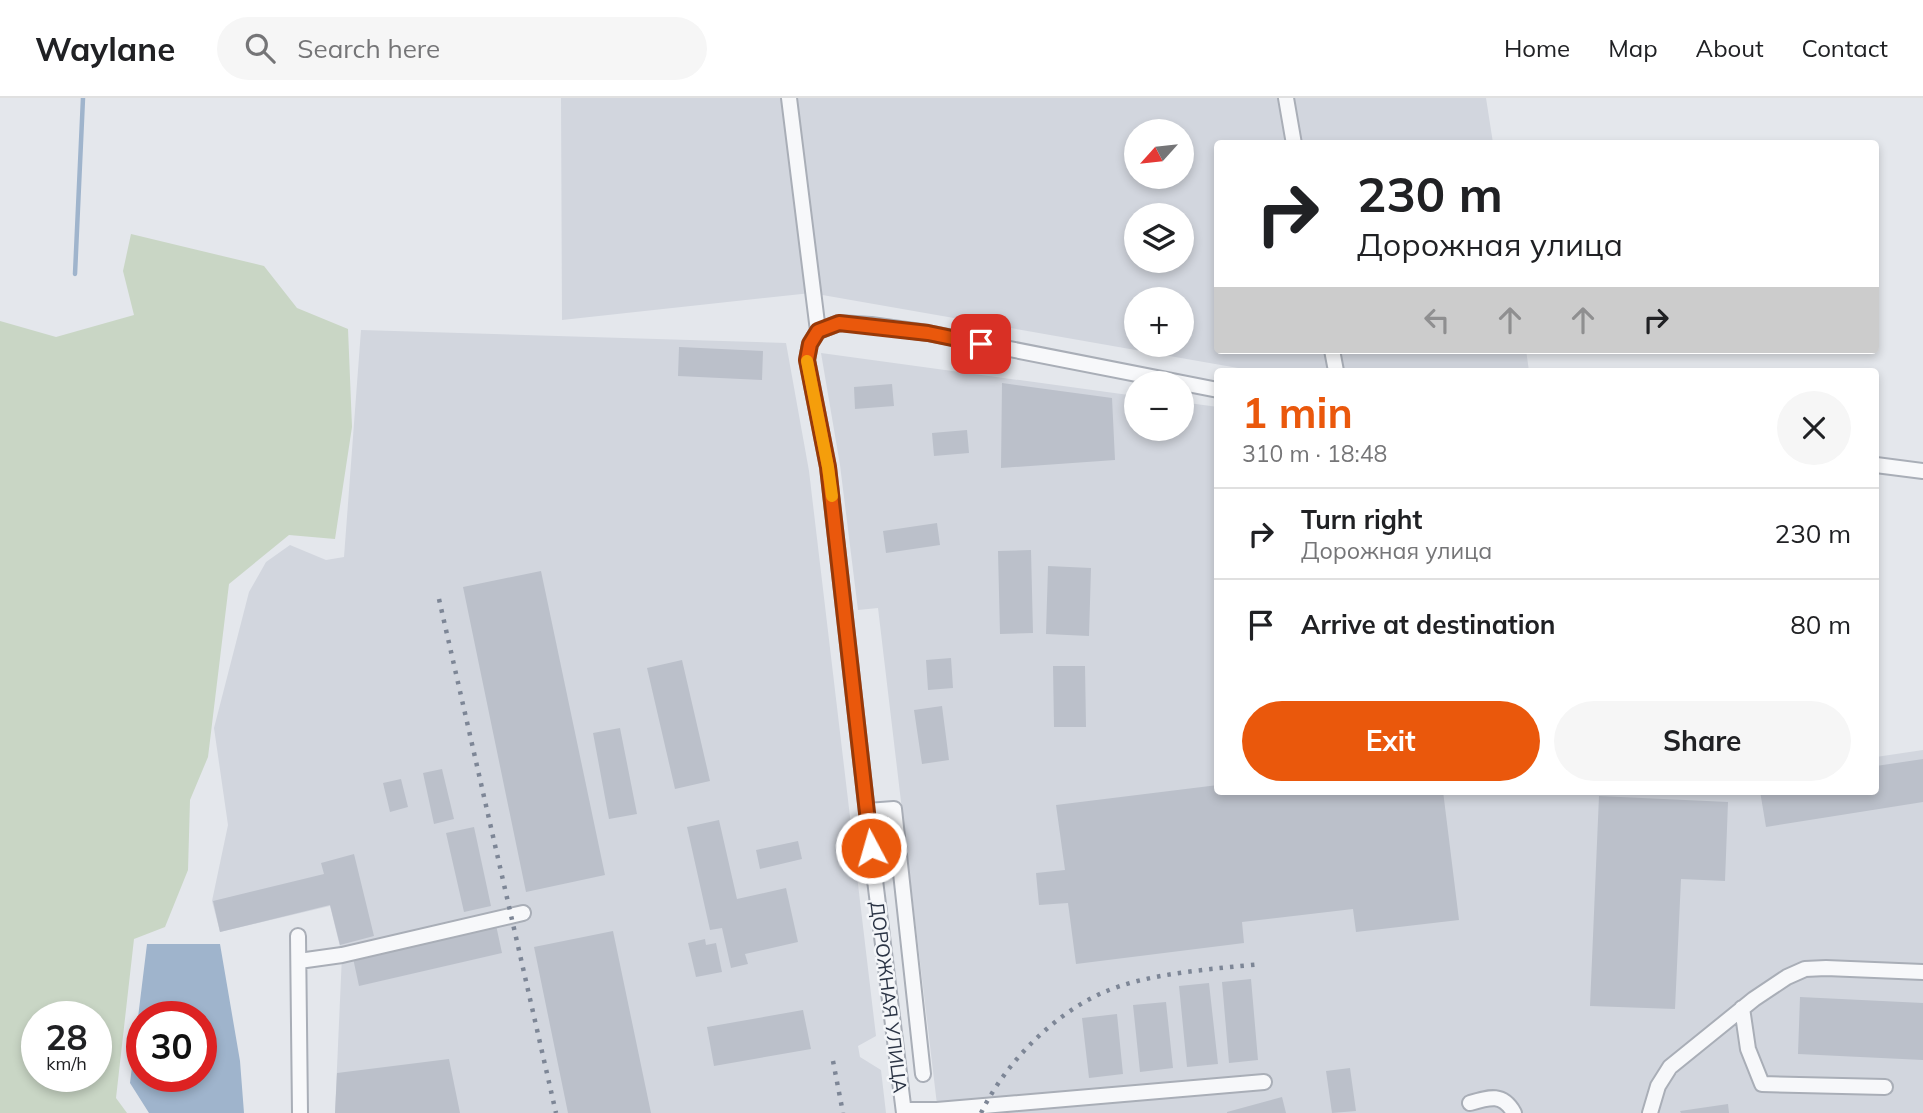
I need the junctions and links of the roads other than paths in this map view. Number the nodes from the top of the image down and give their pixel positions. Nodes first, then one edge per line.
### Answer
1 (789, 98) edge
2 (1286, 98) edge
3 (1293, 140) edge
4 (818, 331) junction
5 (1214, 389) edge
6 (1879, 465) edge
7 (1923, 471) edge
8 (867, 810) junction
9 (523, 913) dead end
10 (298, 936) dead end
11 (299, 961) junction
12 (1923, 972) edge
13 (1742, 1008) junction
14 (923, 1074) dead end
15 (1264, 1082) dead end
16 (1885, 1087) dead end
17 (1470, 1102) dead end
18 (904, 1112) edge
19 (300, 1113) edge
20 (1514, 1113) edge
21 (1650, 1113) edge

1 - 4 street
2 - 3 street
4 - 5 street
4 - 8 street, ДОРОЖНАЯ УЛИЦА
6 - 7 street
8 - 14 street
8 - 18 street, ДОРОЖНАЯ УЛИЦА
9 - 11 street
10 - 11 street
11 - 19 street
12 - 13 street
13 - 16 street
13 - 21 street
15 - 18 street
17 - 20 street

